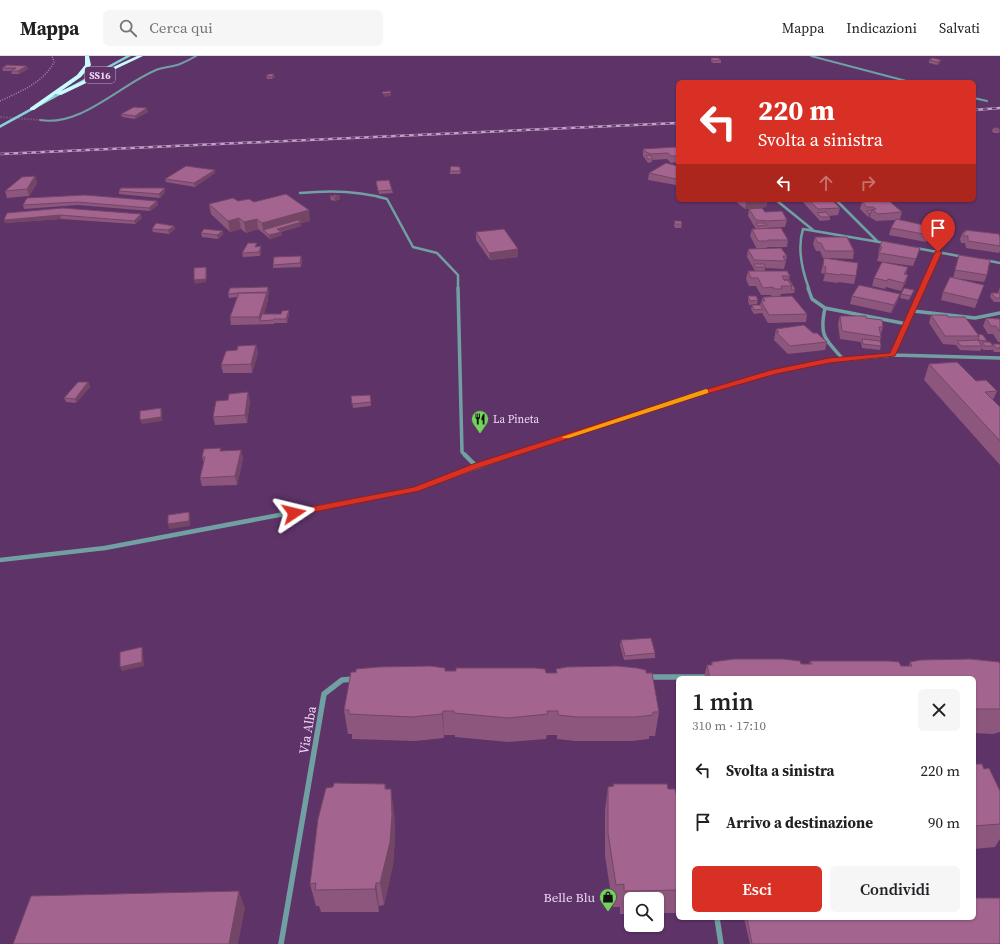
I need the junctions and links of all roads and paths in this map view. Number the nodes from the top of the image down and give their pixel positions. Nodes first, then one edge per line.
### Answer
1 (52, 56) edge
2 (87, 56) edge
3 (129, 56) edge
4 (141, 56) edge
5 (196, 56) edge
6 (811, 56) edge
7 (902, 80) edge
8 (59, 94) junction
9 (976, 98) edge
10 (0, 101) edge
11 (987, 101) dead end
12 (32, 109) junction
13 (40, 120) tunnel mouth
14 (0, 127) edge
15 (300, 193) dead end
16 (779, 202) edge
17 (838, 202) edge
18 (814, 231) junction
19 (878, 242) junction
20 (893, 244) edge
21 (908, 247) edge
22 (938, 252) junction
23 (969, 258) edge
24 (984, 260) edge
25 (1000, 263) edge
26 (826, 308) junction
27 (913, 311) junction
28 (1000, 313) edge
29 (907, 324) junction
30 (893, 355) junction
31 (1000, 358) edge
32 (844, 359) junction
33 (476, 466) junction
34 (0, 560) edge
35 (642, 677) edge
36 (676, 677) edge
37 (364, 679) edge
38 (717, 920) edge
39 (281, 944) edge
40 (721, 944) edge

1 - 10 path
2 - 12 highway, SS16
3 - 8 main road
4 - 8 highway, SS16
5 - 13 street
6 - 7 street
8 - 12 main road
9 - 11 street
12 - 14 main road
15 - 33 street
16 - 18 street
17 - 19 street
18 - 19 street
18 - 26 street
19 - 20 street
21 - 22 street
22 - 23 street
22 - 27 street
24 - 25 street
26 - 29 street
26 - 32 street
27 - 28 street
27 - 29 street
29 - 30 street
30 - 31 street
30 - 32 street
32 - 33 street
33 - 34 street
35 - 36 street
37 - 39 street, Via Alba
38 - 40 street

